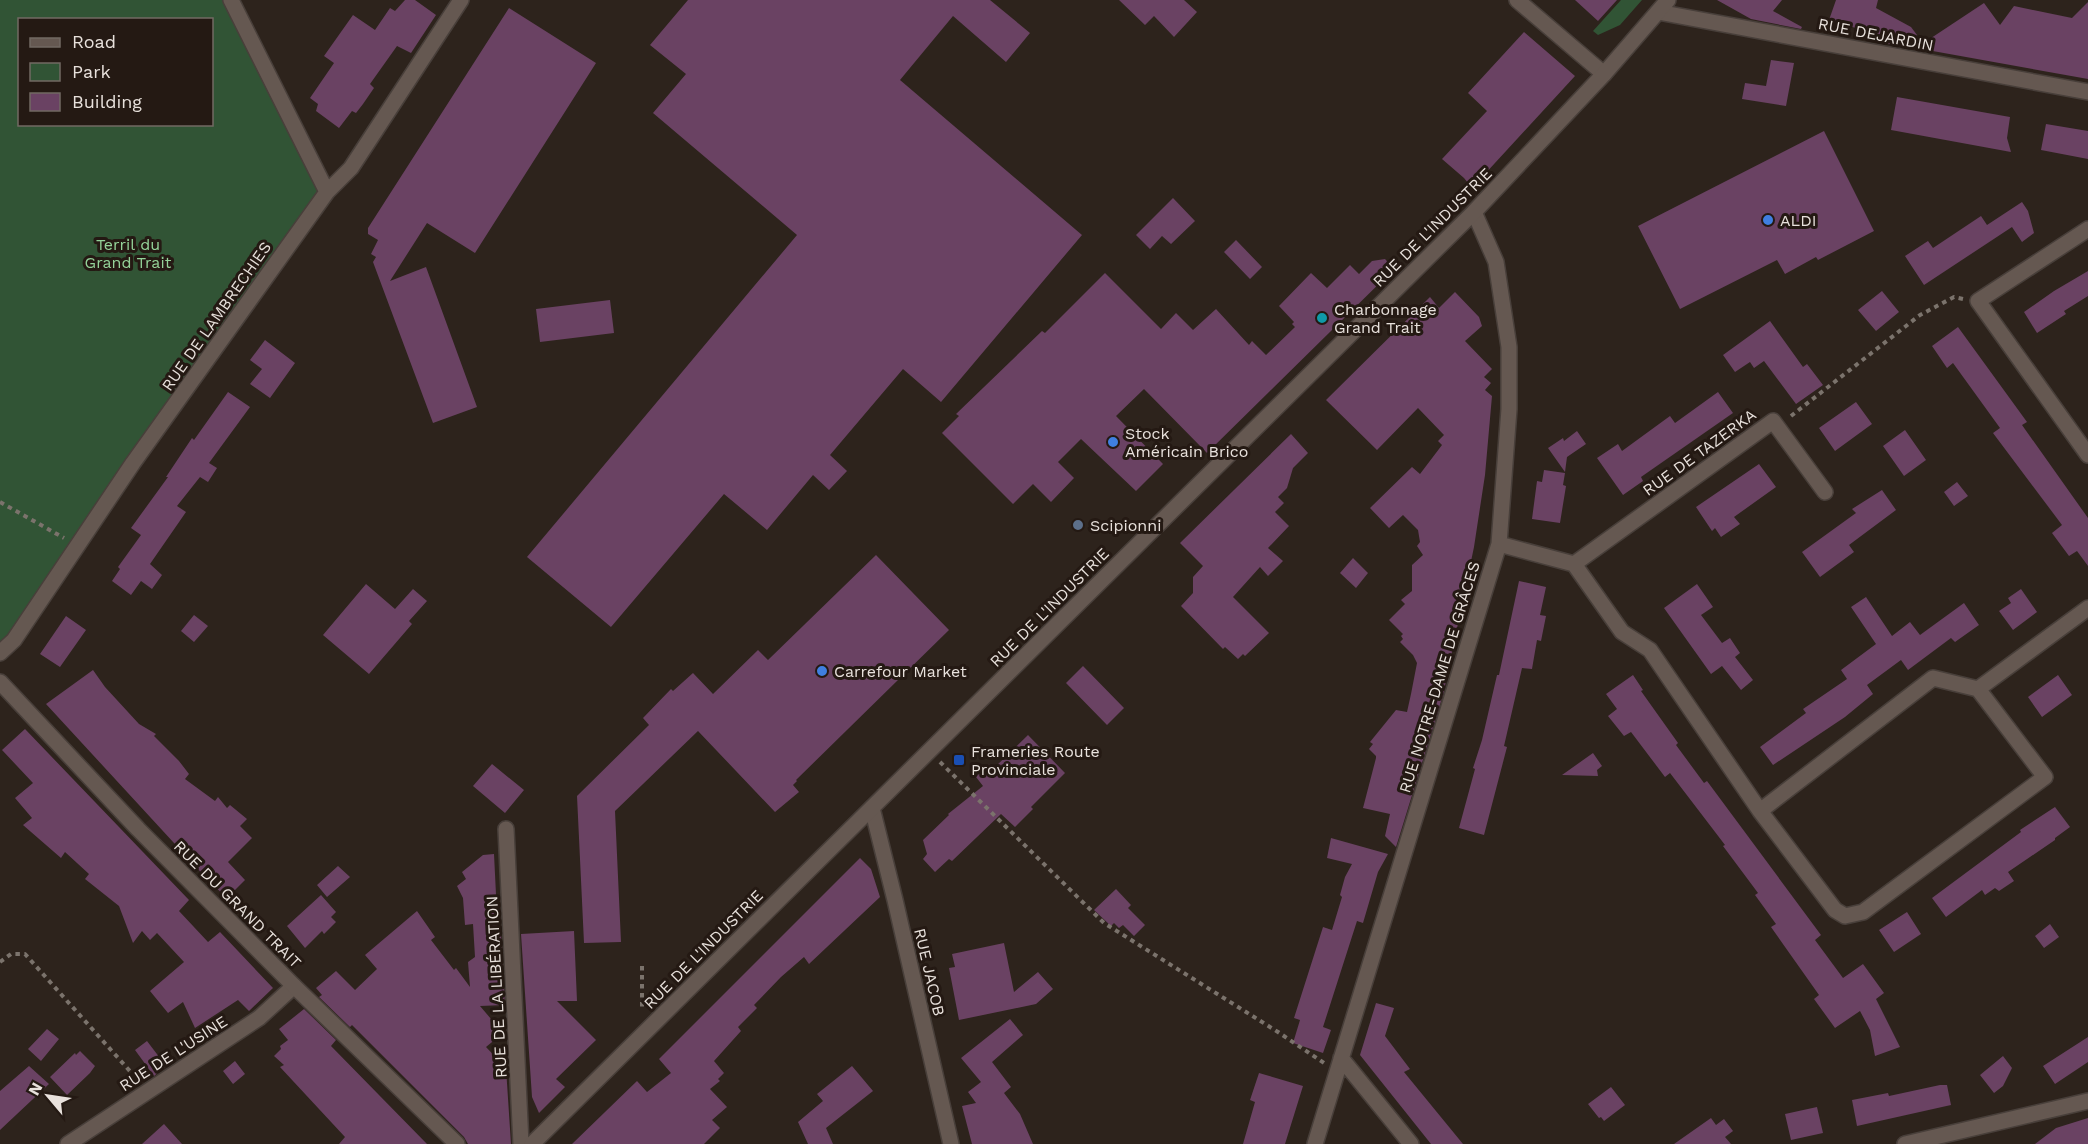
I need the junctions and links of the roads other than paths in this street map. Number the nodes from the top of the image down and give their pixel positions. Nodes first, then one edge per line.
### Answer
1 (231, 0) edge
2 (460, 0) edge
3 (1516, 0) edge
4 (1668, 0) edge
5 (1658, 12) junction
6 (1604, 74) junction
7 (2088, 92) edge
8 (327, 192) junction
9 (1474, 212) junction
10 (2088, 229) edge
11 (2088, 454) edge
12 (1825, 492) dead end
13 (1499, 544) junction
14 (1574, 564) junction
15 (2088, 608) edge
16 (0, 653) edge
17 (0, 682) edge
18 (1978, 689) junction
19 (872, 808) junction
20 (1760, 811) junction
21 (506, 828) dead end
22 (294, 986) junction
23 (1339, 1065) junction
24 (2088, 1101) edge
25 (68, 1144) edge
26 (457, 1144) edge
27 (521, 1144) edge
28 (532, 1144) edge
29 (951, 1144) edge
30 (1316, 1144) edge
31 (1411, 1144) edge
32 (1905, 1144) edge

1 - 8 street
2 - 8 street, RUE DE LAMBRECHIES
3 - 6 street
4 - 5 street, RUE DE L'INDUSTRIE
5 - 6 street, RUE DE L'INDUSTRIE
5 - 7 street, RUE DEJARDIN
6 - 9 street, RUE DE L'INDUSTRIE
8 - 16 street, RUE DE LAMBRECHIES
9 - 13 street, RUE NOTRE-DAME DE GRÂCES
9 - 19 street, RUE DE L'INDUSTRIE
10 - 11 street
12 - 14 street, RUE DE TAZERKA
13 - 14 street
13 - 23 street, RUE NOTRE-DAME DE GRÂCES
14 - 20 street
15 - 18 street
17 - 22 street, RUE DU GRAND TRAIT
18 - 20 street
18 - 20 street
19 - 28 street, RUE DE L'INDUSTRIE
19 - 29 street, RUE JACOB
21 - 27 street, RUE DE LA LIBÉRATION
22 - 25 street, RUE DE L'USINE
22 - 26 street, RUE DU GRAND TRAIT
23 - 30 street, RUE NOTRE-DAME DE GRÂCES
23 - 31 street
24 - 32 street

